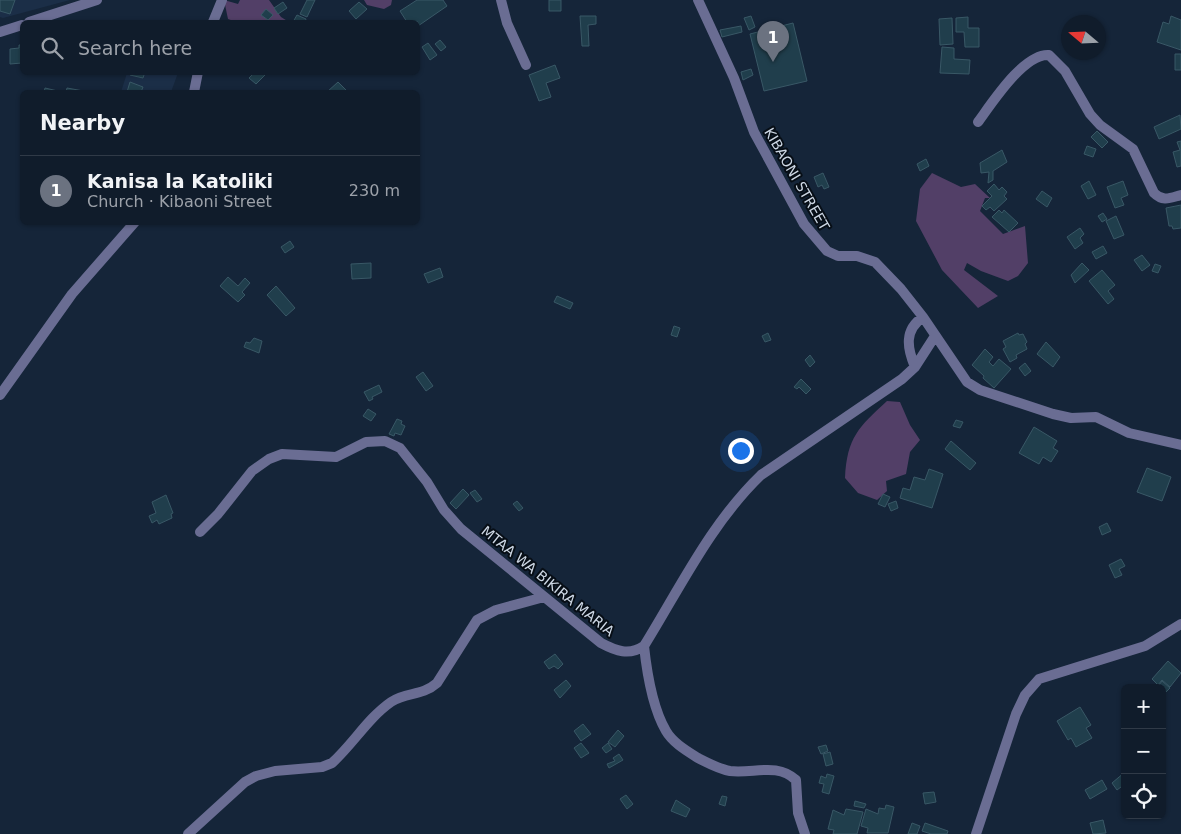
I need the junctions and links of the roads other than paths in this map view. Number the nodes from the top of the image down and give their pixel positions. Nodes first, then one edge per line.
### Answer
1 (96, 0) edge
2 (222, 0) edge
3 (501, 0) edge
4 (698, 0) edge
5 (35, 20) edge
6 (214, 20) edge
7 (20, 25) edge
8 (0, 32) edge
9 (526, 65) dead end
10 (197, 75) edge
11 (194, 90) edge
12 (978, 122) dead end
13 (1181, 195) edge
14 (132, 225) edge
15 (923, 317) junction
16 (936, 336) junction
17 (915, 366) junction
18 (0, 395) edge
19 (1181, 445) edge
20 (200, 532) dead end
21 (544, 597) junction
22 (1181, 624) edge
23 (644, 646) junction
24 (188, 834) edge
25 (805, 834) edge
26 (976, 834) edge

1 - 5 street
2 - 6 street
3 - 9 street
4 - 15 street, KIBAONI STREET
7 - 8 street
10 - 11 street
12 - 13 street
14 - 18 street
15 - 16 street, KIBAONI STREET
15 - 17 street
16 - 17 street
16 - 19 street, KIBAONI STREET
17 - 23 street
20 - 21 street, MTAA WA BIKIRA MARIA
21 - 23 street, MTAA WA BIKIRA MARIA
21 - 24 street
22 - 26 street
23 - 25 street

